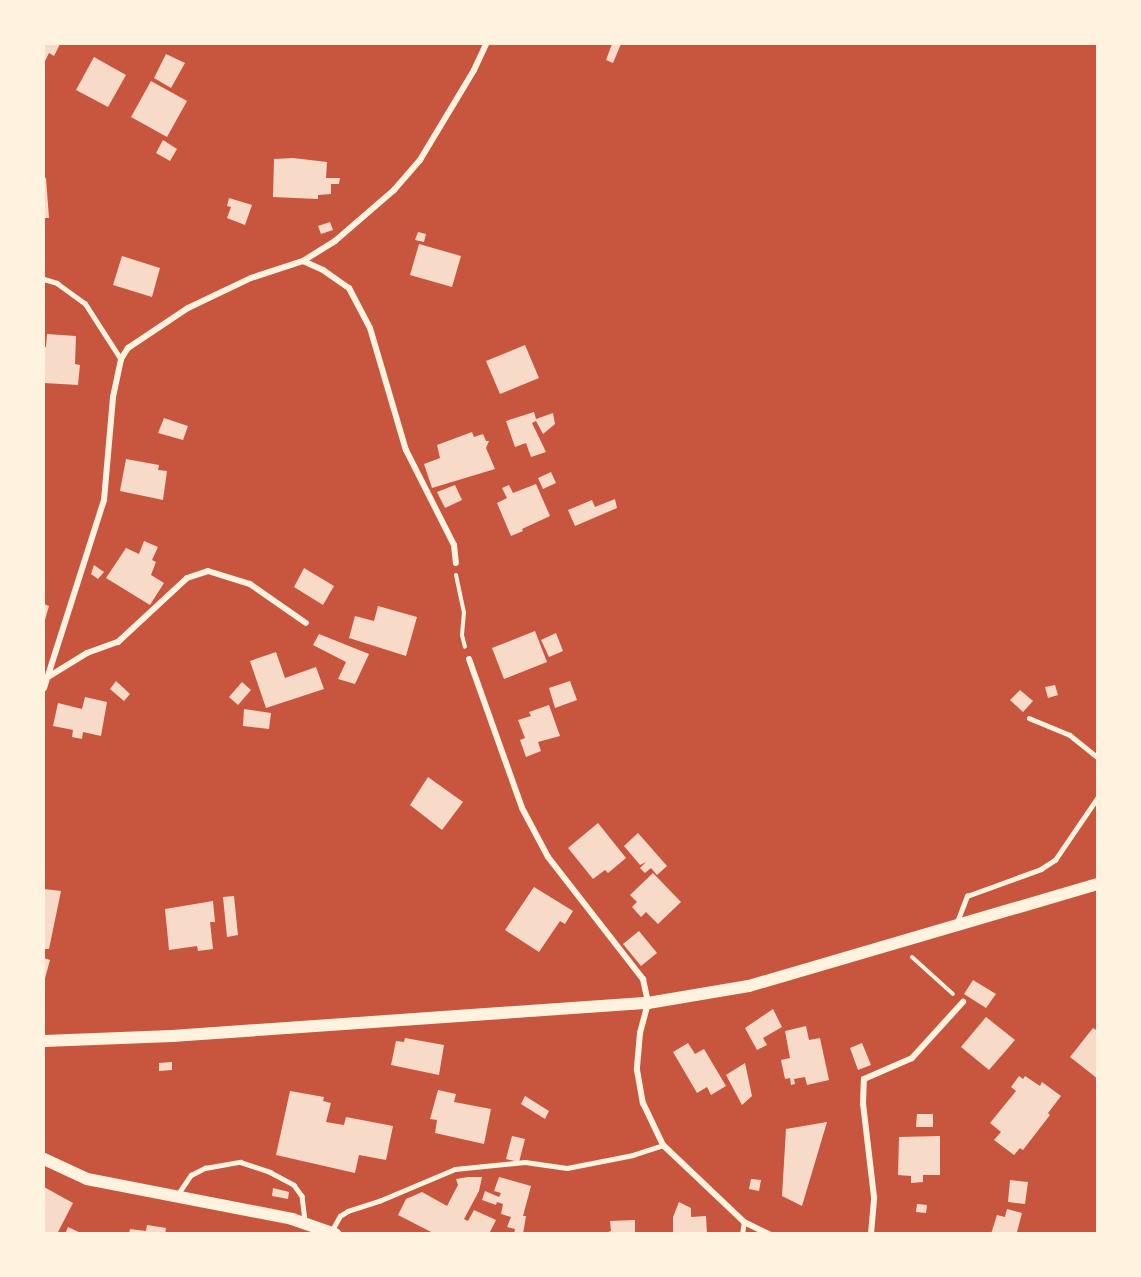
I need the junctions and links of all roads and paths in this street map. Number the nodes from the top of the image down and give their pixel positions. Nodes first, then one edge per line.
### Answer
1 (486, 44) edge
2 (303, 261) junction
3 (44, 279) edge
4 (121, 359) junction
5 (456, 563) joint
6 (306, 623) dead end
7 (469, 659) joint
8 (47, 678) junction
9 (44, 688) edge
10 (1029, 718) dead end
11 (1098, 758) edge
12 (1098, 797) edge
13 (1098, 884) edge
14 (955, 927) junction
15 (898, 944) junction
16 (963, 1002) joint
17 (648, 1003) junction
18 (44, 1041) edge
19 (663, 1145) junction
20 (44, 1159) edge
21 (176, 1197) junction
22 (305, 1222) junction
23 (744, 1222) junction
24 (333, 1233) edge
25 (742, 1233) edge
26 (769, 1233) edge
27 (871, 1233) edge

1 - 2 street
2 - 4 street
2 - 5 street
3 - 4 lane
4 - 8 street
5 - 7 path
6 - 8 street
7 - 17 street
8 - 9 street
10 - 11 lane
12 - 14 lane
13 - 14 main road
14 - 15 main road
15 - 16 path
15 - 17 main road
16 - 27 street
17 - 18 main road
17 - 19 street
19 - 23 street
19 - 24 lane
20 - 21 main road
21 - 22 main road
21 - 22 lane
22 - 24 main road
23 - 25 lane
23 - 26 street

